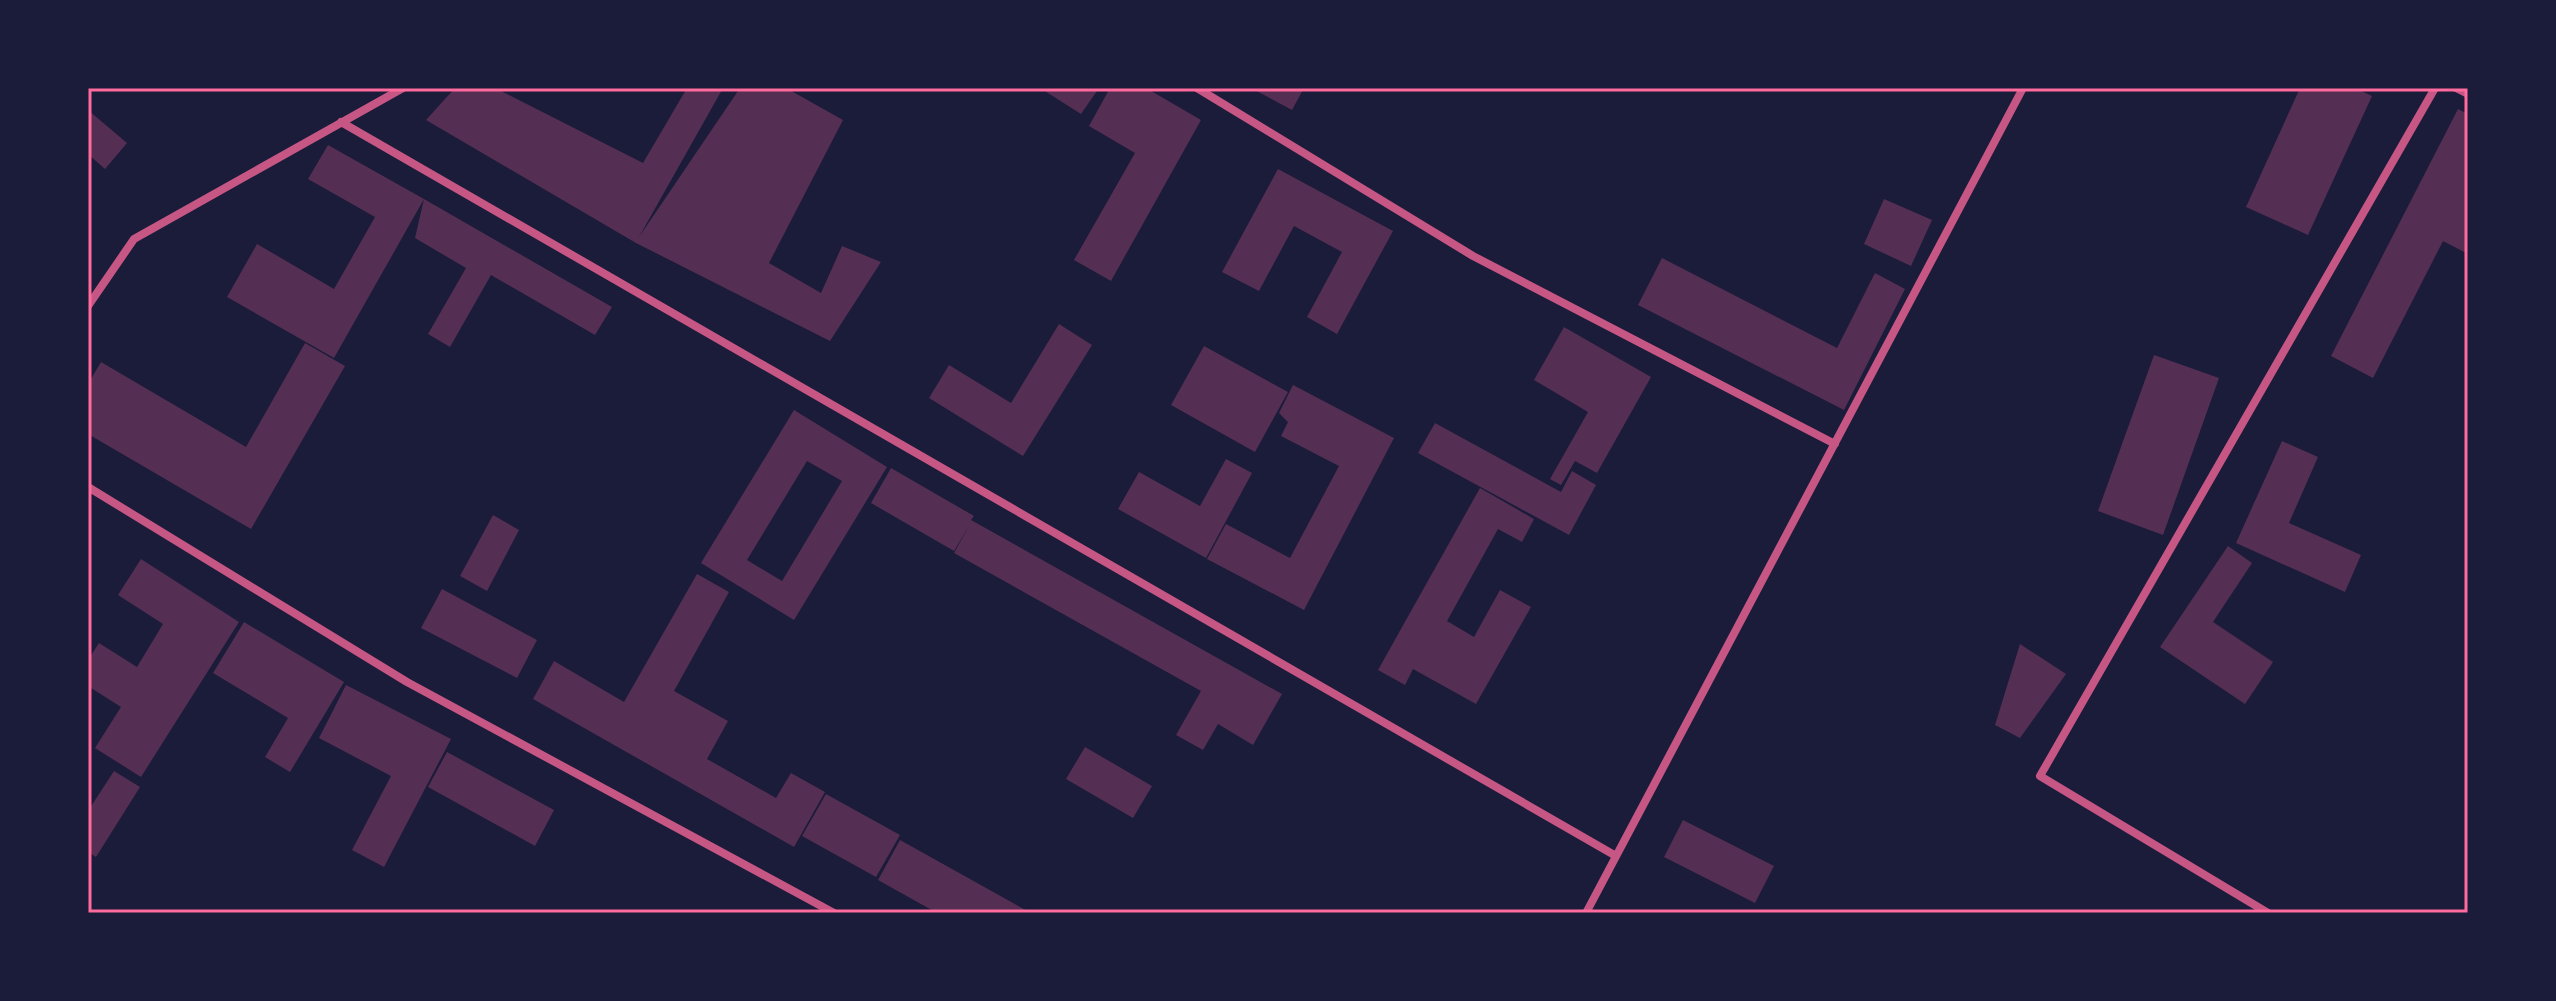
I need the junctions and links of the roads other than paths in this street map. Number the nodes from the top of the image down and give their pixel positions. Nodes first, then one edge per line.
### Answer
1 (403, 88) edge
2 (1197, 88) edge
3 (2023, 88) edge
4 (2435, 88) edge
5 (2456, 88) edge
6 (2468, 94) edge
7 (341, 122) junction
8 (88, 306) edge
9 (1835, 444) junction
10 (88, 487) edge
11 (1616, 856) junction
12 (834, 913) edge
13 (1586, 913) edge
14 (2268, 913) edge

1 - 7 street
2 - 9 street
3 - 9 street
4 - 14 street
5 - 6 street
7 - 8 street
7 - 11 street
9 - 11 street
10 - 12 street
11 - 13 street

